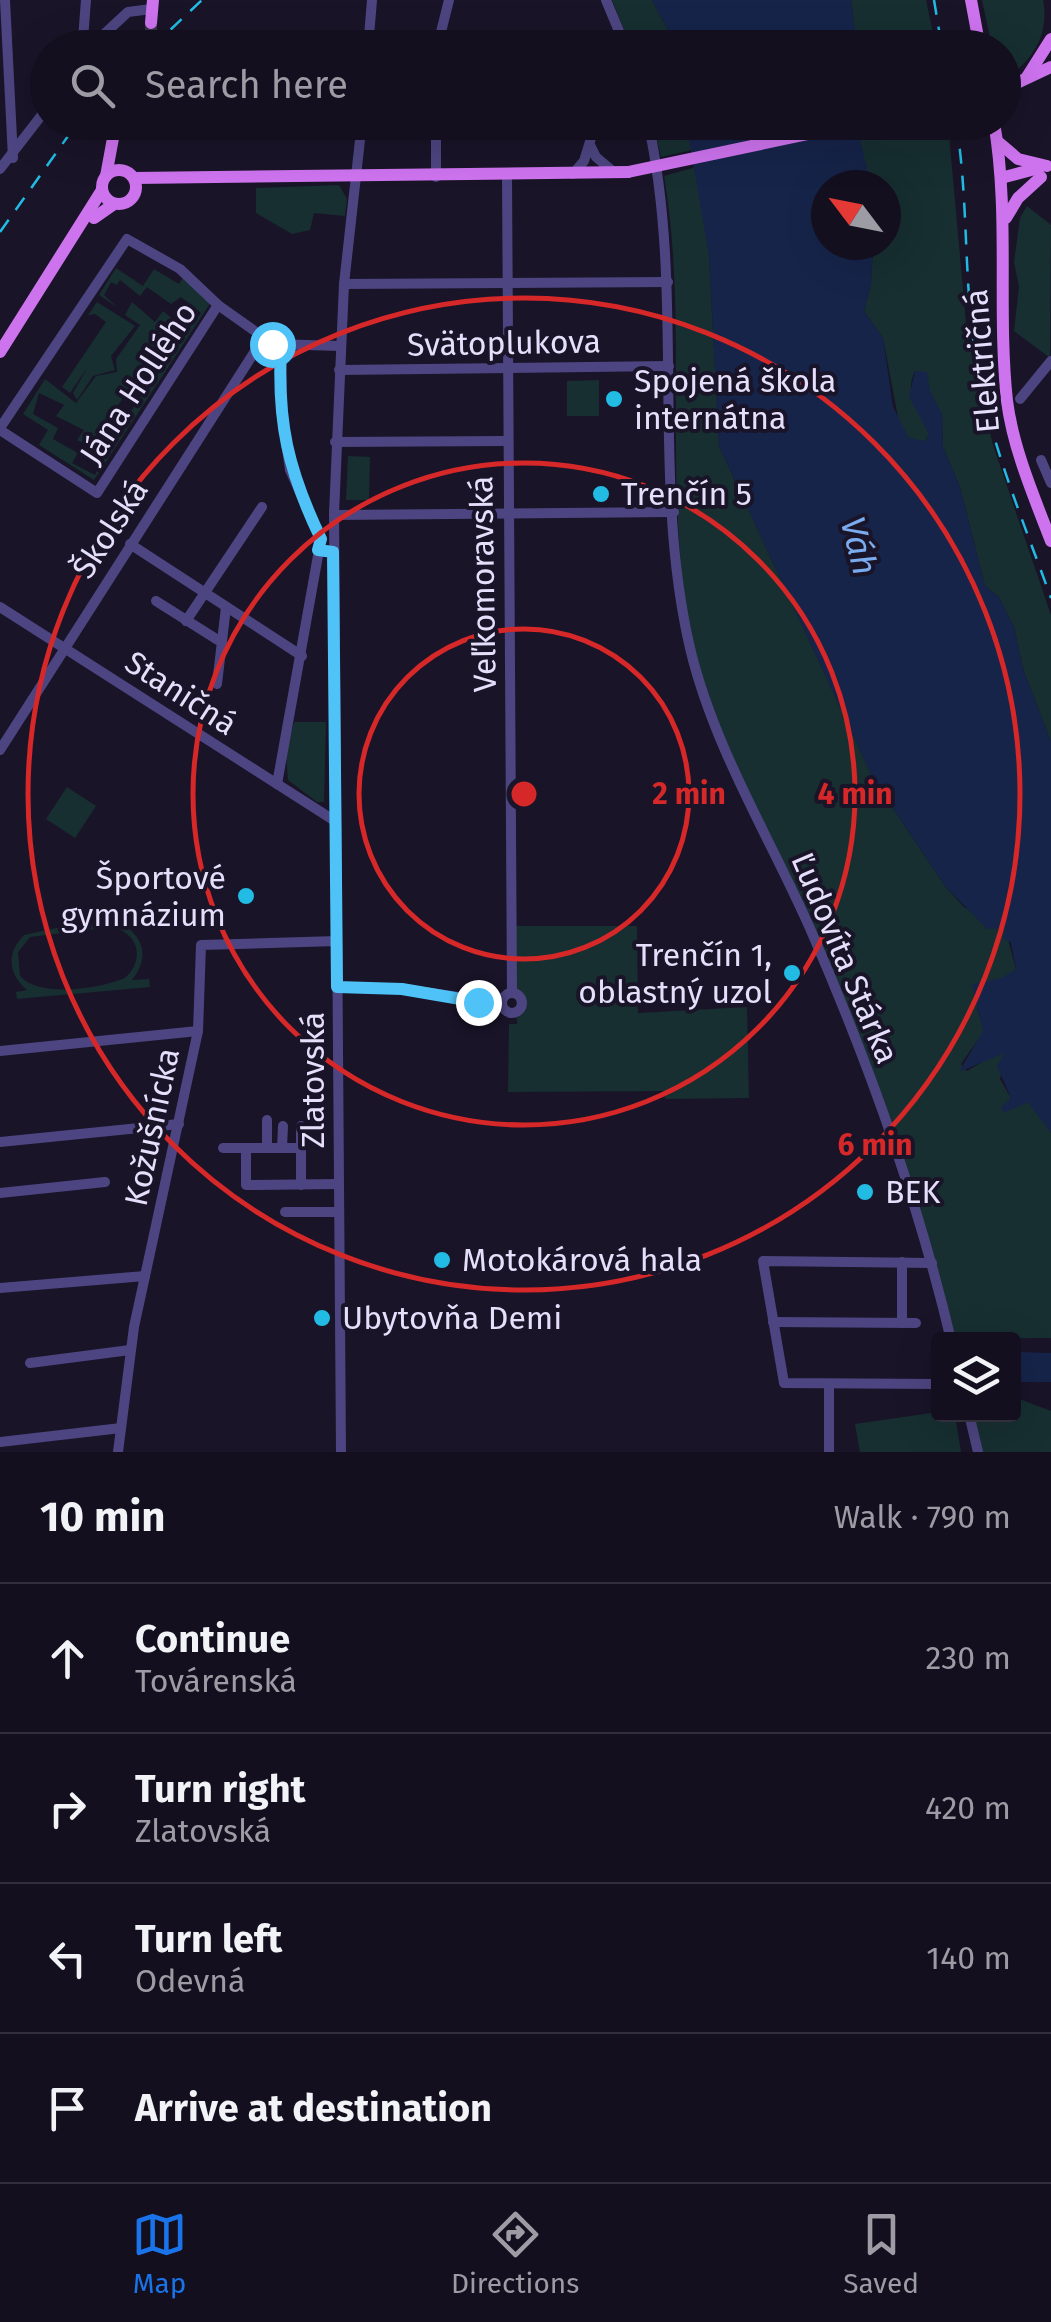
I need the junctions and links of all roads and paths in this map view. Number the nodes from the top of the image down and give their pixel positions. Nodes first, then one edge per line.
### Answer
1 (5, 0) edge
2 (86, 0) edge
3 (372, 0) edge
4 (449, 0) edge
5 (606, 0) edge
6 (972, 0) edge
7 (152, 10) edge
8 (84, 30) edge
9 (108, 30) edge
10 (370, 30) edge
11 (442, 30) edge
12 (618, 30) edge
13 (977, 30) edge
14 (1051, 39) edge
15 (1051, 67) edge
16 (1025, 79) junction
17 (1021, 81) edge
18 (30, 133) edge
19 (113, 140) edge
20 (117, 140) edge
21 (360, 140) edge
22 (436, 140) edge
23 (590, 140) edge
24 (652, 140) edge
25 (780, 140) edge
26 (997, 141) joint
27 (589, 143) junction
28 (596, 157) junction
29 (13, 158) junction
30 (0, 169) edge
31 (1047, 171) edge
32 (622, 173) junction
33 (579, 174) junction
34 (506, 175) junction
35 (436, 177) junction
36 (356, 178) junction
37 (1002, 178) junction
38 (133, 181) junction
39 (104, 183) junction
40 (114, 204) junction
41 (1003, 230) junction
42 (668, 282) junction
43 (508, 283) junction
44 (344, 284) junction
45 (42, 288) junction
46 (218, 305) junction
47 (264, 336) junction
48 (281, 346) junction
49 (340, 346) junction
50 (0, 352) edge
51 (1051, 362) edge
52 (669, 366) junction
53 (506, 368) junction
54 (339, 370) junction
55 (1020, 398) dead end
56 (0, 429) edge
57 (506, 440) junction
58 (335, 442) junction
59 (1041, 460) dead end
60 (1051, 483) edge
61 (262, 507) dead end
62 (674, 512) junction
63 (507, 514) junction
64 (334, 515) junction
65 (1051, 541) edge
66 (130, 544) junction
67 (319, 545) junction
68 (333, 552) junction
69 (205, 593) junction
70 (156, 602) dead end
71 (0, 607) edge
72 (226, 607) junction
73 (186, 621) junction
74 (221, 642) junction
75 (64, 648) junction
76 (302, 656) junction
77 (217, 684) dead end
78 (0, 750) edge
79 (278, 784) junction
80 (336, 821) junction
81 (337, 941) junction
82 (337, 987) junction
83 (512, 994) junction
84 (502, 1004) junction
85 (198, 1030) junction
86 (0, 1052) edge
87 (267, 1120) dead end
88 (179, 1124) junction
89 (283, 1126) dead end
90 (301, 1126) dead end
91 (0, 1142) edge
92 (222, 1148) dead end
93 (246, 1148) junction
94 (267, 1148) junction
95 (282, 1148) junction
96 (300, 1148) junction
97 (105, 1182) dead end
98 (338, 1184) junction
99 (300, 1185) junction
100 (0, 1192) edge
101 (285, 1212) dead end
102 (339, 1212) junction
103 (902, 1262) junction
104 (932, 1263) junction
105 (145, 1276) junction
106 (0, 1288) edge
107 (773, 1322) junction
108 (902, 1323) junction
109 (916, 1323) dead end
110 (950, 1332) edge
111 (130, 1350) junction
112 (30, 1362) dead end
113 (829, 1384) junction
114 (931, 1384) edge
115 (971, 1422) edge
116 (121, 1428) junction
117 (0, 1442) edge
118 (118, 1452) edge
119 (341, 1452) edge
120 (829, 1452) edge
121 (978, 1452) edge

1 - 29 street
2 - 8 street
3 - 10 street
4 - 11 street
5 - 12 street
6 - 13 main road
7 - 9 street
14 - 16 main road
15 - 16 main road
16 - 17 main road
18 - 29 street
19 - 39 main road
20 - 38 main road
21 - 36 street, Zlatovská
22 - 35 street
23 - 27 street
24 - 42 street, Ľudovíta Stárka
25 - 32 main road, bridge
26 - 31 main road
26 - 37 main road, Električná
27 - 28 street
27 - 33 street
28 - 32 street
28 - 33 street
29 - 30 street
31 - 37 main road
31 - 41 main road
32 - 33 main road
33 - 34 main road
34 - 35 main road
34 - 43 street, Veľkomoravská
35 - 36 main road
36 - 38 main road
36 - 44 street, Zlatovská
37 - 41 main road, Električná
38 - 39 main road
38 - 40 main road
39 - 40 main road
39 - 45 main road
40 - 45 main road
41 - 65 main road, Električná
42 - 43 street
42 - 52 street, Ľudovíta Stárka
43 - 44 street
43 - 53 street, Veľkomoravská
44 - 49 street, Zlatovská
45 - 50 main road
46 - 47 street
46 - 56 street, Jána Hollého
46 - 56 street
47 - 48 street
47 - 66 street, Školská
48 - 49 street
48 - 67 street
49 - 54 street, Zlatovská
51 - 55 street
52 - 53 street, Svätoplukova
52 - 62 street, Ľudovíta Stárka
53 - 54 street, Svätoplukova
53 - 57 street, Veľkomoravská
54 - 58 street, Zlatovská
57 - 58 street
57 - 63 street, Veľkomoravská
58 - 64 street, Zlatovská
59 - 60 street, Električná
61 - 69 street
62 - 63 street
62 - 104 street, Ľudovíta Stárka
63 - 64 street
63 - 83 street, Veľkomoravská
64 - 68 street, Zlatovská
66 - 69 street
66 - 75 street, Školská
67 - 68 street
67 - 76 street
68 - 80 street, Zlatovská
69 - 72 street
69 - 73 street
70 - 73 street
71 - 75 street, Staničná
72 - 74 street
72 - 76 street
73 - 74 street
74 - 77 street
75 - 78 street, Školská
75 - 79 street, Staničná
76 - 79 street
79 - 80 street, Staničná
80 - 81 street, Zlatovská
81 - 82 street, Zlatovská
81 - 85 street, Kožušnícka
82 - 84 street
82 - 98 street, Zlatovská
83 - 84 street
83 - 84 street
85 - 86 street
85 - 88 street, Kožušnícka
87 - 94 street
88 - 91 street
88 - 105 street, Kožušnícka
89 - 95 street
90 - 96 street
92 - 93 street
93 - 94 street
93 - 99 street
94 - 95 street
95 - 96 street
96 - 99 street
97 - 100 street
98 - 99 street
98 - 102 street, Zlatovská
101 - 102 street
102 - 119 street, Zlatovská
103 - 104 street
103 - 107 street
103 - 108 street
104 - 110 street, Ľudovíta Stárka
105 - 106 street
105 - 111 street, Kožušnícka
107 - 108 street
107 - 113 street
108 - 109 street
111 - 112 street
111 - 116 street, Kožušnícka
113 - 114 street
113 - 120 street
115 - 121 street
116 - 117 street
116 - 118 street, Kožušnícka

